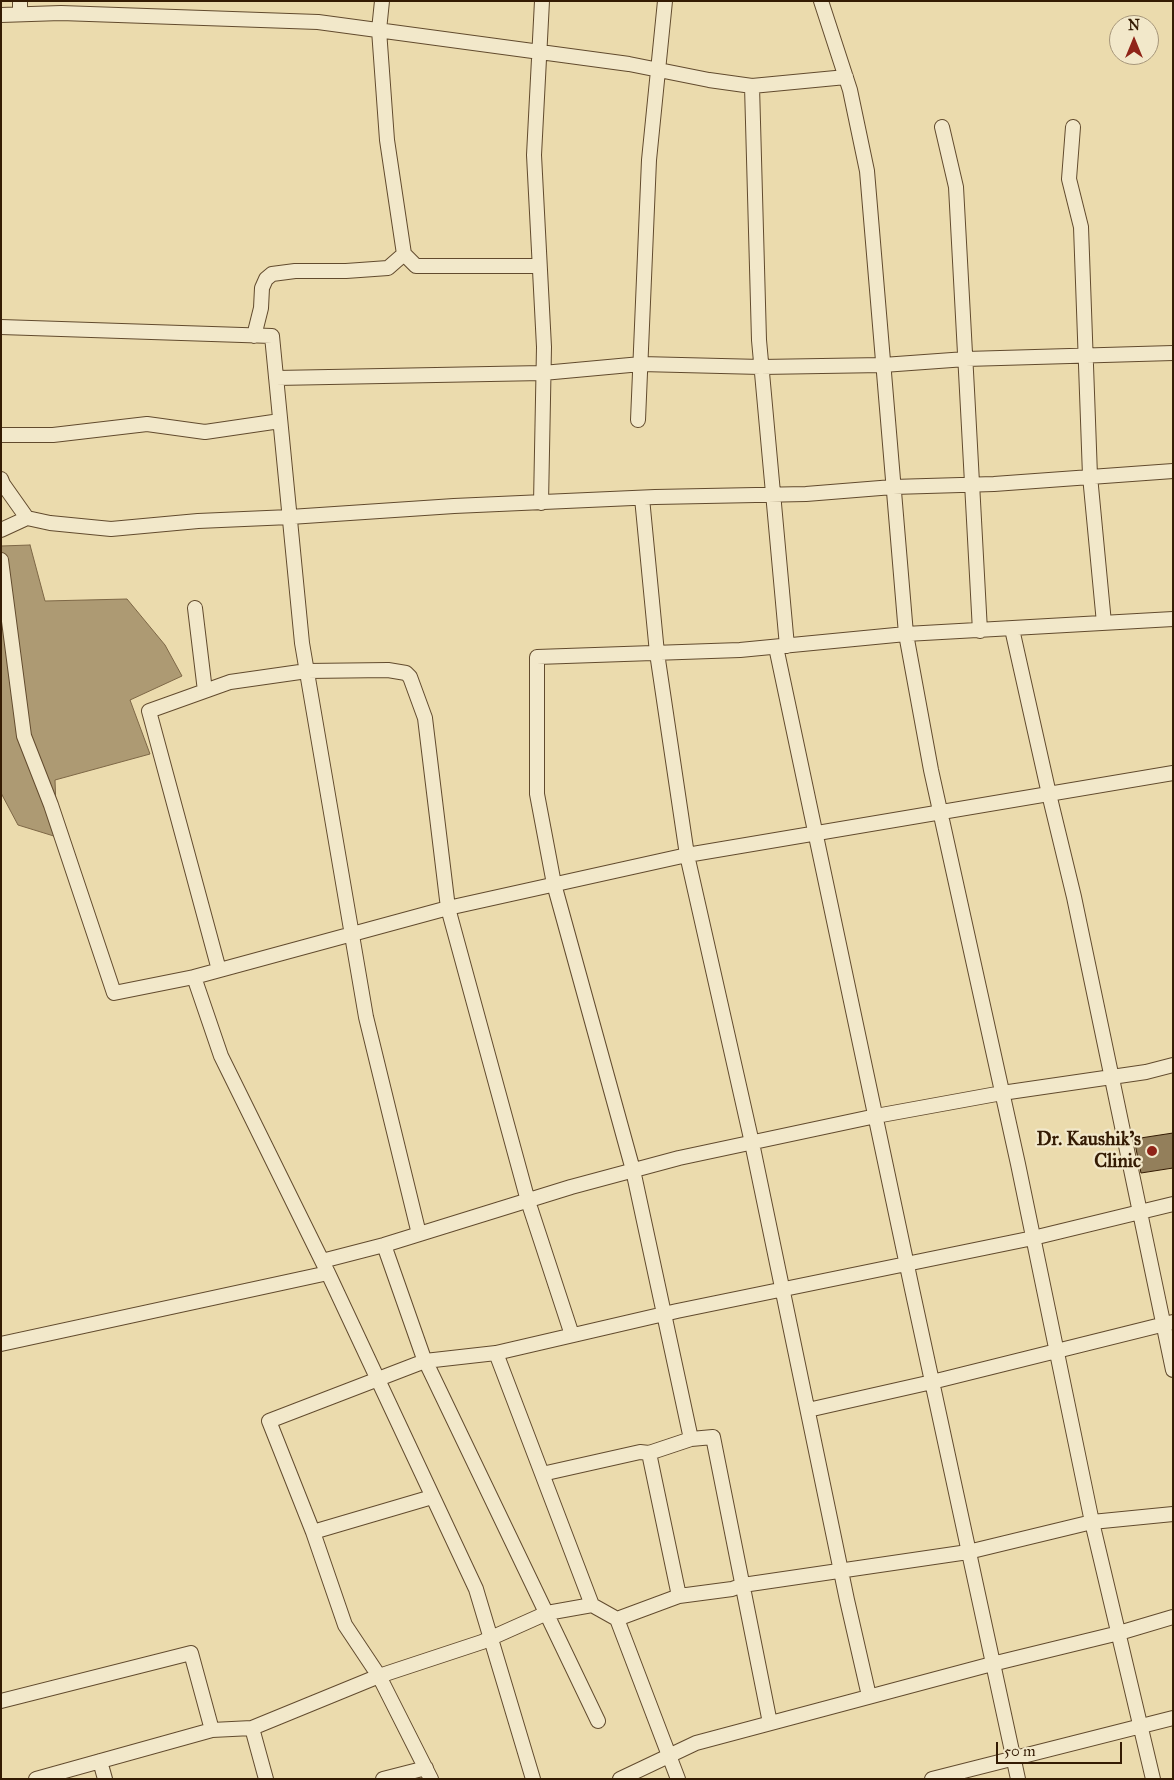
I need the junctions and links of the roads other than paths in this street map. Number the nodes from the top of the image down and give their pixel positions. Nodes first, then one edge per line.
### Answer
1 (382, 1) edge
2 (542, 1) edge
3 (665, 1) edge
4 (821, 1) edge
5 (20, 8) edge
6 (1, 15) edge
7 (378, 30) junction
8 (539, 52) junction
9 (658, 70) junction
10 (846, 77) junction
11 (752, 86) junction
12 (942, 127) dead end
13 (1073, 127) dead end
14 (404, 254) junction
15 (539, 266) junction
16 (1, 327) edge
17 (254, 336) junction
18 (1173, 353) edge
19 (1086, 356) junction
20 (966, 359) junction
21 (641, 364) junction
22 (883, 365) junction
23 (761, 367) junction
24 (543, 373) junction
25 (276, 378) junction
26 (638, 420) dead end
27 (280, 421) junction
28 (1, 435) edge
29 (1173, 471) edge
30 (1090, 476) junction
31 (1, 479) edge
32 (973, 485) junction
33 (893, 487) junction
34 (773, 495) junction
35 (642, 498) junction
36 (541, 503) junction
37 (290, 517) junction
38 (27, 518) junction
39 (1, 530) edge
40 (1, 560) edge
41 (195, 608) dead end
42 (1173, 619) edge
43 (1104, 623) junction
44 (1012, 629) junction
45 (980, 630) junction
46 (906, 634) junction
47 (782, 646) junction
48 (657, 653) junction
49 (307, 671) junction
50 (205, 691) junction
51 (1173, 772) edge
52 (1048, 794) junction
53 (940, 812) junction
54 (816, 833) junction
55 (687, 855) junction
56 (554, 884) junction
57 (448, 908) junction
58 (351, 934) junction
59 (219, 970) junction
60 (194, 977) junction
61 (1173, 1065) edge
62 (1112, 1077) junction
63 (1002, 1093) junction
64 (876, 1116) junction
65 (752, 1143) junction
66 (634, 1170) junction
67 (528, 1201) junction
68 (1173, 1204) edge
69 (1141, 1213) junction
70 (419, 1234) junction
71 (1033, 1238) junction
72 (384, 1245) junction
73 (906, 1264) junction
74 (325, 1267) junction
75 (783, 1288) junction
76 (666, 1313) junction
77 (1168, 1323) edge
78 (572, 1335) junction
79 (1, 1344) edge
80 (1057, 1351) junction
81 (496, 1353) junction
82 (425, 1361) junction
83 (1173, 1370) edge
84 (377, 1379) junction
85 (932, 1382) junction
86 (808, 1410) junction
87 (691, 1439) junction
88 (648, 1453) junction
89 (542, 1474) junction
90 (432, 1498) junction
91 (1173, 1514) edge
92 (1092, 1522) junction
93 (313, 1532) junction
94 (968, 1552) junction
95 (841, 1570) junction
96 (743, 1585) junction
97 (678, 1596) junction
98 (592, 1605) junction
99 (547, 1613) junction
100 (1173, 1618) edge
101 (617, 1620) junction
102 (1119, 1633) junction
103 (491, 1638) junction
104 (992, 1664) junction
105 (379, 1676) junction
106 (869, 1696) junction
107 (1, 1701) edge
108 (1173, 1718) edge
109 (598, 1721) dead end
110 (770, 1723) junction
111 (1141, 1727) junction
112 (252, 1728) junction
113 (212, 1730) junction
114 (670, 1755) junction
115 (1013, 1758) junction
116 (100, 1761) junction
117 (428, 1774) edge
118 (36, 1779) edge
119 (105, 1779) edge
120 (266, 1779) edge
121 (384, 1779) edge
122 (533, 1779) edge
123 (620, 1779) edge
124 (678, 1779) edge
125 (932, 1779) edge
126 (1018, 1779) edge
127 (1153, 1779) edge

1 - 7 street
2 - 8 street
3 - 9 street
4 - 10 street
5 - 6 street
5 - 7 street
7 - 8 street
7 - 14 street
8 - 9 street
8 - 15 street
9 - 11 street
9 - 21 street
10 - 11 street
10 - 22 street
11 - 23 street
12 - 20 street
13 - 19 street
14 - 15 street
14 - 17 street
15 - 24 street
16 - 17 street
17 - 25 street
18 - 19 street
19 - 20 street
19 - 30 street
20 - 22 street
20 - 32 street
21 - 23 street
21 - 24 street
21 - 26 street
22 - 23 street
22 - 33 street
23 - 34 street
24 - 25 street
24 - 36 street
25 - 27 street
27 - 28 street
27 - 37 street
29 - 30 street
30 - 32 street
30 - 43 street
31 - 38 street
32 - 33 street
32 - 45 street
33 - 34 street
33 - 46 street
34 - 35 street
34 - 47 street
35 - 36 street
35 - 48 street
36 - 37 street
37 - 38 street
37 - 49 street
38 - 39 street
40 - 60 street
41 - 50 street
42 - 43 street
43 - 44 street
44 - 45 street
44 - 52 street
45 - 46 street
46 - 47 street
46 - 53 street
47 - 48 street
47 - 54 street
48 - 55 street
48 - 56 street
49 - 50 street
49 - 57 street
49 - 58 street
50 - 59 street
51 - 52 street
52 - 53 street
52 - 62 street
53 - 54 street
53 - 63 street
54 - 55 street
54 - 64 street
55 - 56 street
55 - 65 street
56 - 57 street
56 - 66 street
57 - 58 street
57 - 67 street
58 - 59 street
58 - 70 street
59 - 60 street
60 - 74 street
61 - 62 street
62 - 63 street
62 - 69 street
63 - 64 street
63 - 71 street
64 - 65 street
64 - 73 street
65 - 66 street
65 - 75 street
66 - 67 street
66 - 76 street
67 - 70 street
67 - 78 street
68 - 69 street
69 - 71 street
69 - 77 street
70 - 72 street
71 - 73 street
71 - 80 street
72 - 74 street
72 - 82 street
73 - 75 street
73 - 85 street
74 - 79 street
74 - 84 street
75 - 76 street
75 - 86 street
76 - 78 street
76 - 87 street
77 - 80 street
77 - 83 street
78 - 81 street
80 - 85 street
80 - 92 street
81 - 82 street
81 - 89 street
82 - 84 street
82 - 99 street
84 - 90 street
84 - 93 street
85 - 86 street
85 - 94 street
86 - 95 street
87 - 88 street
87 - 96 street
88 - 89 street
88 - 97 street
89 - 98 street
90 - 93 street
90 - 103 street
91 - 92 street
92 - 94 street
92 - 102 street
93 - 105 street
94 - 95 street
94 - 104 street
95 - 96 street
95 - 106 street
96 - 97 street
96 - 110 street
97 - 101 street
98 - 99 street
98 - 101 street
99 - 103 street
99 - 109 street
100 - 102 street
101 - 114 street
102 - 104 street
102 - 111 street
103 - 105 street
103 - 122 street
104 - 106 street
104 - 115 street
105 - 112 street
105 - 117 street
106 - 110 street
107 - 113 street
108 - 111 street
110 - 114 street
111 - 115 street
111 - 127 street
112 - 113 street
112 - 120 street
113 - 116 street
114 - 123 street
114 - 124 street
115 - 125 street
115 - 126 street
116 - 118 street
116 - 119 street
117 - 121 street

